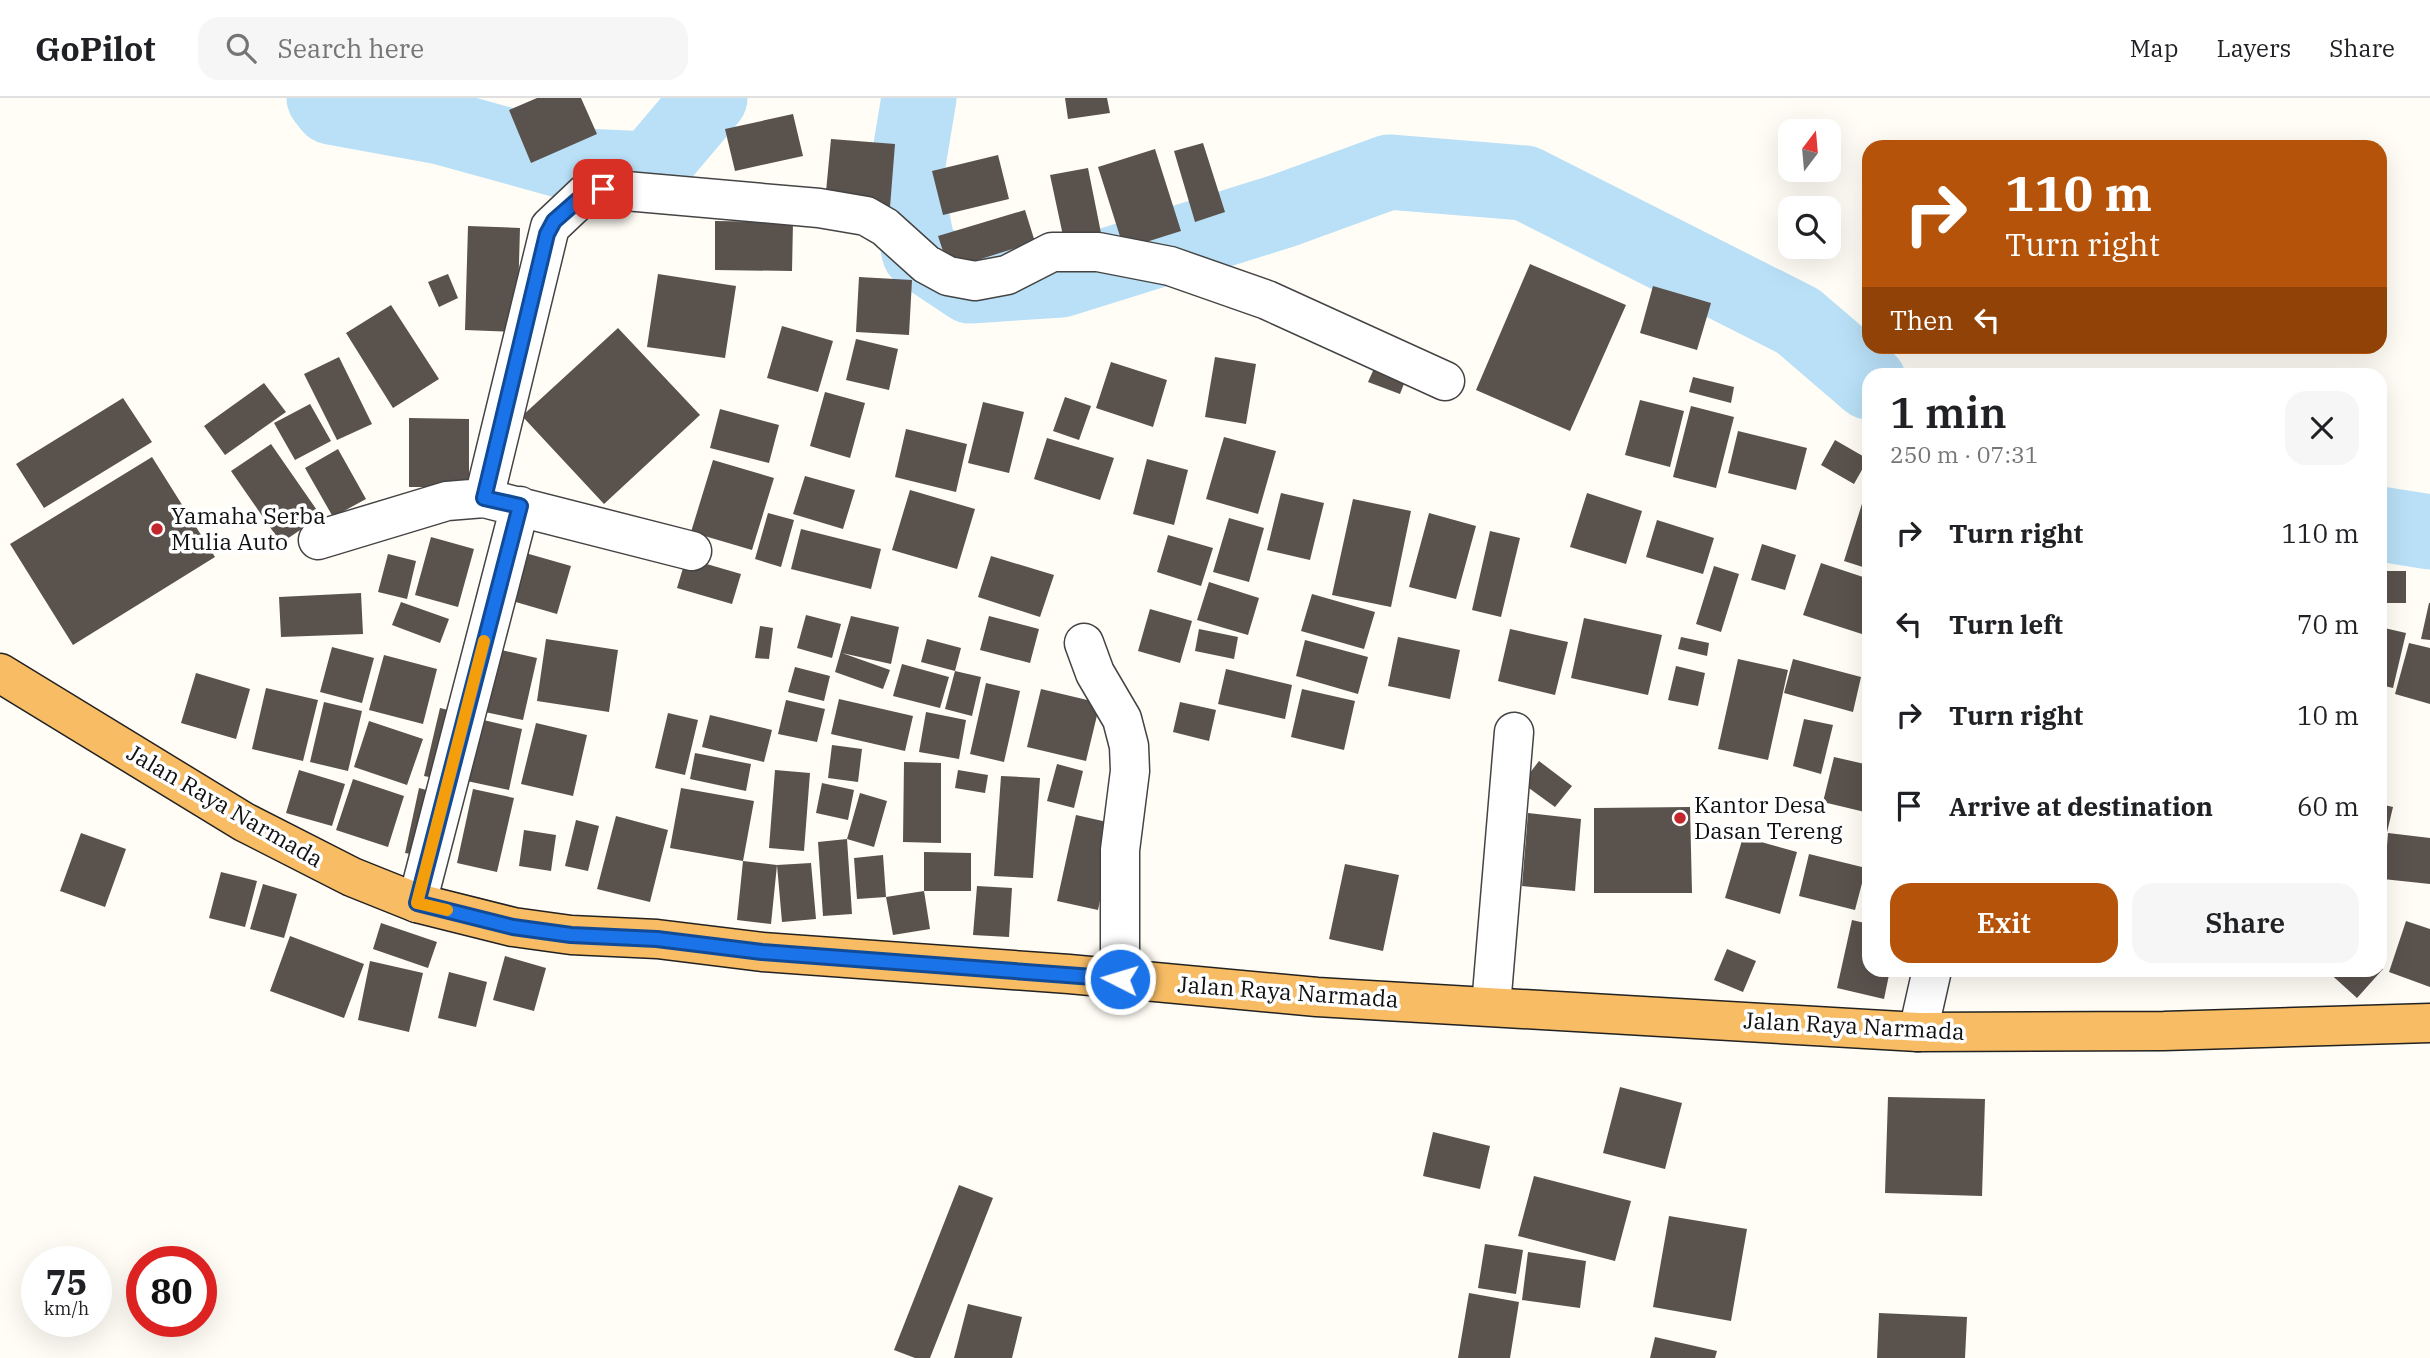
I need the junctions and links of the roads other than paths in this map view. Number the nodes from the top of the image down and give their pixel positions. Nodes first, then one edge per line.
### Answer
1 (1445, 381) dead end
2 (502, 502) junction
3 (318, 540) dead end
4 (692, 551) dead end
5 (1084, 643) dead end
6 (0, 673) edge
7 (1514, 732) dead end
8 (417, 903) junction
9 (1930, 977) edge
10 (1120, 979) junction
11 (1491, 1006) junction
12 (2430, 1023) edge
13 (1918, 1032) junction

1 - 2 street
2 - 3 street
2 - 4 street
2 - 8 street
5 - 10 street
6 - 8 highway, Jalan Raya Narmada
7 - 11 street
8 - 10 highway, Jalan Raya Narmada
9 - 13 street
10 - 11 highway, Jalan Raya Narmada
11 - 13 highway, Jalan Raya Narmada
12 - 13 highway, Jalan Raya Narmada

